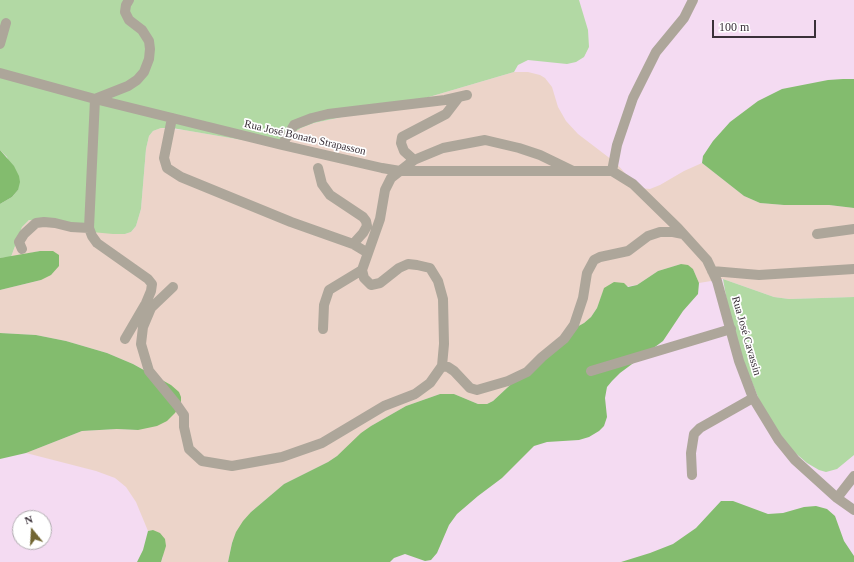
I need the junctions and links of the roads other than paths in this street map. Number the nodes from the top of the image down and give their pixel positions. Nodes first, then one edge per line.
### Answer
1 (129, 0) edge
2 (693, 0) edge
3 (6, 23) dead end
4 (0, 44) edge
5 (0, 73) edge
6 (95, 99) junction
7 (172, 118) junction
8 (282, 145) junction
9 (414, 160) junction
10 (318, 168) dead end
11 (400, 171) junction
12 (573, 171) junction
13 (612, 171) junction
14 (89, 228) junction
15 (854, 229) edge
16 (683, 234) junction
17 (817, 234) dead end
18 (352, 244) junction
19 (22, 249) dead end
20 (368, 253) junction
21 (854, 269) edge
22 (362, 270) junction
23 (712, 271) junction
24 (173, 287) dead end
25 (323, 329) dead end
26 (731, 329) junction
27 (125, 339) dead end
28 (442, 366) junction
29 (591, 371) dead end
30 (753, 398) junction
31 (692, 475) dead end
32 (854, 476) edge
33 (837, 498) junction
34 (852, 505) edge

1 - 6 street
2 - 13 street
3 - 4 street
5 - 6 street, Rua José Bonato Strapasson
6 - 7 street, Rua José Bonato Strapasson
6 - 14 street
7 - 8 street, Rua José Bonato Strapasson
7 - 18 street
8 - 9 street
8 - 11 street, Rua José Bonato Strapasson
9 - 11 street
9 - 12 street
10 - 18 street
11 - 12 street, Rua José Bonato Strapasson
11 - 20 street
12 - 13 street, Rua José Bonato Strapasson
13 - 16 street, Rua José Cavassin
14 - 19 street
14 - 27 street
15 - 17 street
16 - 23 street, Rua José Cavassin
16 - 28 street
18 - 20 street
20 - 22 street
21 - 23 street
22 - 25 street
22 - 28 street
23 - 26 street, Rua José Cavassin
24 - 28 street
26 - 29 street
26 - 30 street, Rua José Cavassin
30 - 31 street
30 - 33 street, Rua José Cavassin
32 - 33 street
33 - 34 street, Rua José Cavassin

